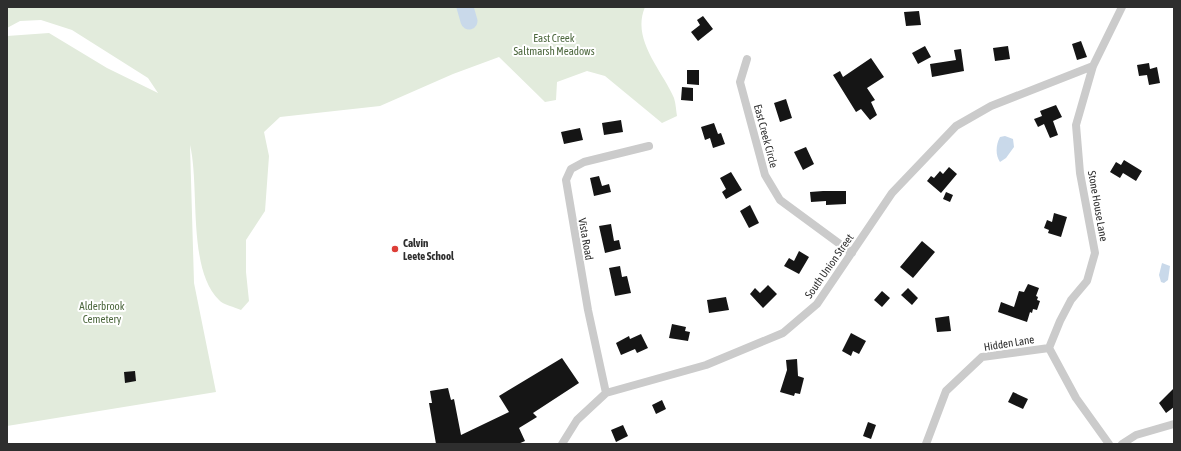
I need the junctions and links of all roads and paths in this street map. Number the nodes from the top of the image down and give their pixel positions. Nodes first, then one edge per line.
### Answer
1 (1122, 7) edge
2 (747, 59) dead end
3 (1093, 66) junction
4 (649, 146) dead end
5 (852, 253) junction
6 (1049, 348) junction
7 (606, 393) junction
8 (1174, 424) edge
9 (562, 444) edge
10 (926, 444) edge
11 (1108, 444) edge
12 (1122, 444) edge

1 - 3 street, Stone House Lane
2 - 5 street, East Creek Circle
3 - 5 street, South Union Street
3 - 6 street, Stone House Lane
4 - 7 street, Vista Road
5 - 7 street, South Union Street
6 - 10 street, Hidden Lane
6 - 11 street
7 - 9 street, South Union Street
8 - 12 street

